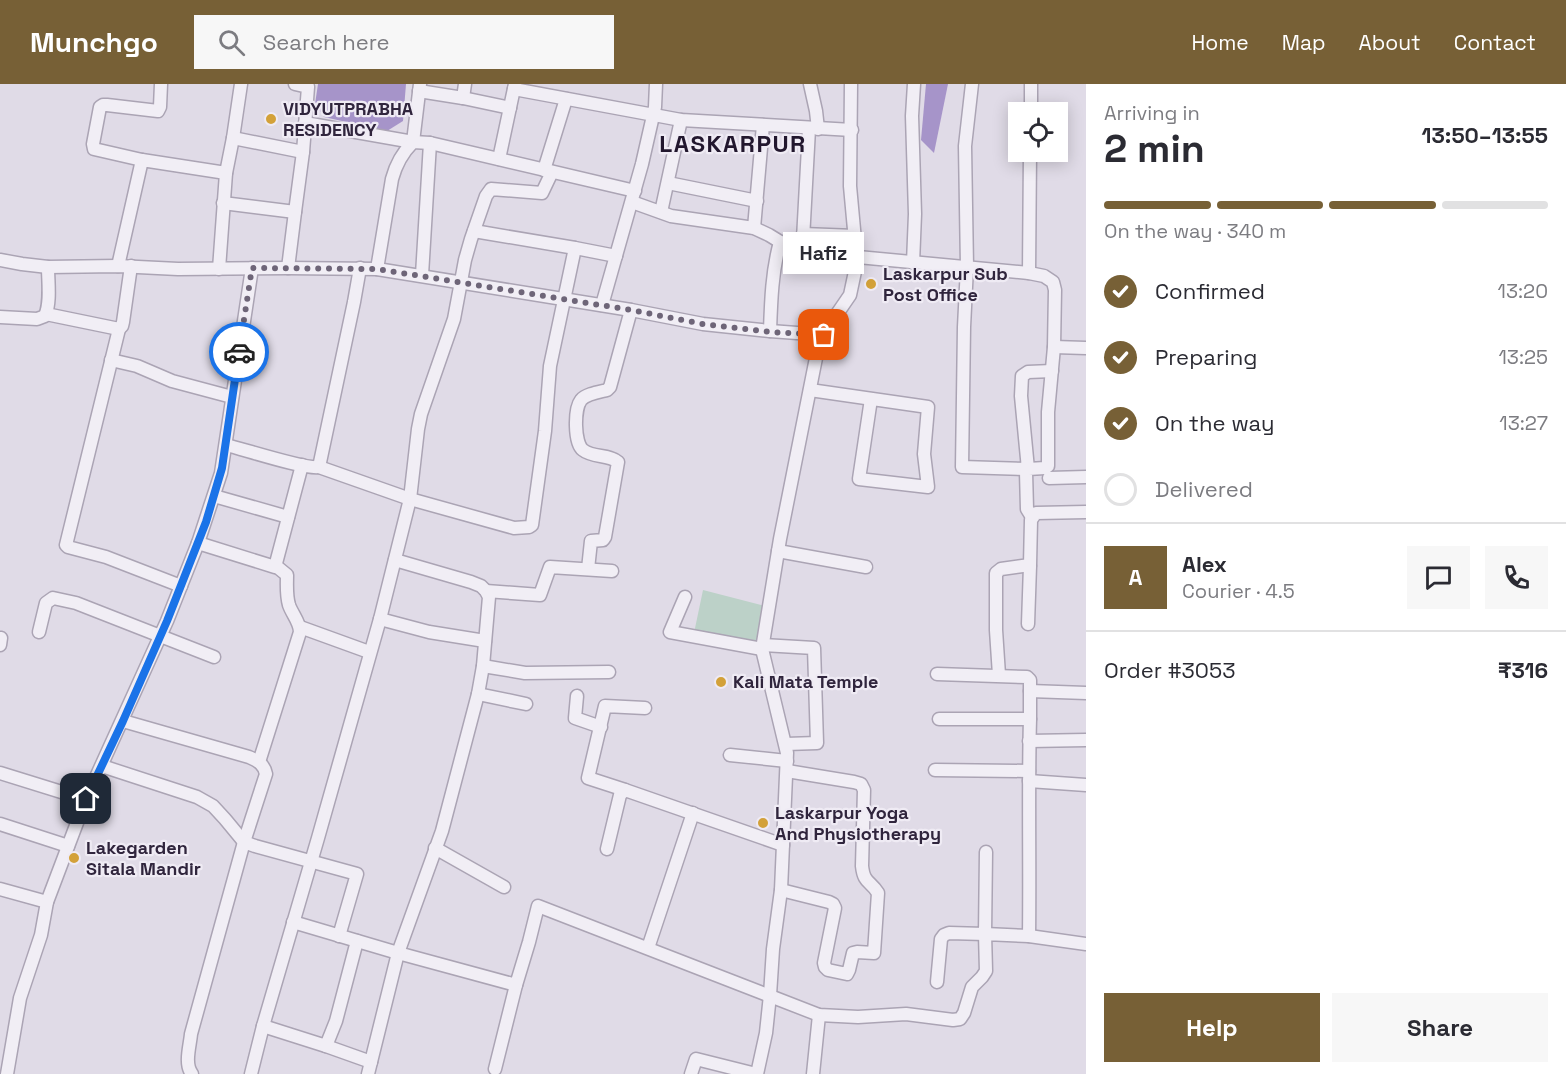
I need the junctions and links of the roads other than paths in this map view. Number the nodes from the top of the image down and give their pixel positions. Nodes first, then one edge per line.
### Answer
1 (161, 84) edge
2 (241, 84) edge
3 (295, 84) edge
4 (465, 84) edge
5 (656, 84) edge
6 (810, 84) edge
7 (851, 84) edge
8 (914, 84) edge
9 (972, 84) edge
10 (1031, 84) edge
11 (308, 85) edge
12 (514, 87) edge
13 (419, 88) edge
14 (463, 98) junction
15 (566, 99) junction
16 (1031, 102) edge
17 (510, 108) junction
18 (653, 114) junction
19 (681, 120) junction
20 (305, 123) junction
21 (763, 125) junction
22 (813, 129) junction
23 (852, 130) junction
24 (233, 138) junction
25 (413, 142) junction
26 (430, 143) junction
27 (303, 152) junction
28 (499, 159) junction
29 (142, 160) junction
30 (1030, 162) edge
31 (548, 171) junction
32 (226, 173) junction
33 (668, 183) junction
34 (633, 196) junction
35 (757, 201) junction
36 (223, 203) junction
37 (295, 212) junction
38 (661, 212) junction
39 (754, 228) junction
40 (474, 231) junction
41 (803, 234) junction
42 (855, 236) junction
43 (780, 242) junction
44 (575, 248) junction
45 (616, 256) junction
46 (858, 257) junction
47 (0, 260) edge
48 (913, 263) junction
49 (117, 266) junction
50 (131, 266) junction
51 (48, 267) junction
52 (967, 267) junction
53 (252, 268) junction
54 (288, 268) junction
55 (360, 268) junction
56 (219, 269) junction
57 (377, 269) junction
58 (1029, 273) junction
59 (422, 275) junction
60 (461, 281) junction
61 (563, 299) junction
62 (602, 305) junction
63 (631, 310) junction
64 (46, 314) junction
65 (0, 317) edge
66 (119, 330) junction
67 (770, 332) junction
68 (824, 335) junction
69 (1054, 347) junction
70 (1086, 348) edge
71 (111, 360) junction
72 (1052, 372) junction
73 (810, 390) junction
74 (232, 397) junction
75 (871, 399) junction
76 (226, 445) junction
77 (302, 465) junction
78 (319, 467) junction
79 (1028, 469) junction
80 (1086, 477) edge
81 (1049, 478) dead end
82 (214, 496) junction
83 (410, 499) junction
84 (1086, 512) edge
85 (288, 517) junction
86 (1032, 517) junction
87 (198, 543) junction
88 (778, 551) junction
89 (395, 560) junction
90 (276, 566) junction
91 (1030, 566) junction
92 (866, 567) dead end
93 (588, 569) junction
94 (612, 571) dead end
95 (181, 586) junction
96 (486, 591) junction
97 (685, 597) dead end
98 (380, 619) junction
99 (1028, 624) dead end
100 (300, 627) junction
101 (39, 632) dead end
102 (160, 636) junction
103 (485, 642) junction
104 (763, 647) junction
105 (369, 652) junction
106 (214, 657) dead end
107 (483, 666) junction
108 (609, 672) dead end
109 (937, 674) dead end
110 (999, 675) junction
111 (1030, 691) junction
112 (1086, 693) edge
113 (478, 694) junction
114 (577, 696) dead end
115 (526, 704) dead end
116 (645, 708) dead end
117 (939, 719) dead end
118 (1030, 719) junction
119 (123, 721) junction
120 (601, 727) junction
121 (1086, 740) edge
122 (1029, 741) junction
123 (786, 744) junction
124 (730, 755) dead end
125 (259, 762) junction
126 (102, 766) junction
127 (787, 766) junction
128 (935, 770) dead end
129 (0, 773) edge
130 (1029, 776) junction
131 (1086, 785) edge
132 (625, 790) junction
133 (86, 798) junction
134 (693, 813) junction
135 (0, 824) edge
136 (244, 842) junction
137 (783, 845) junction
138 (68, 846) junction
139 (435, 848) junction
140 (607, 849) dead end
141 (986, 852) dead end
142 (311, 862) junction
143 (504, 887) dead end
144 (0, 888) edge
145 (781, 890) junction
146 (47, 902) junction
147 (293, 922) junction
148 (985, 934) junction
149 (339, 936) junction
150 (1029, 936) junction
151 (357, 941) junction
152 (1086, 944) edge
153 (648, 948) junction
154 (398, 953) junction
155 (937, 982) dead end
156 (516, 985) junction
157 (770, 995) junction
158 (819, 1015) junction
159 (263, 1026) junction
160 (326, 1046) junction
161 (369, 1068) edge
162 (495, 1069) dead end
163 (7, 1074) edge
164 (192, 1074) edge
165 (251, 1074) edge
166 (691, 1074) edge
167 (757, 1074) edge
168 (813, 1074) edge

1 - 29 street
2 - 24 street
3 - 11 street
4 - 14 street
5 - 18 street
6 - 22 street
7 - 23 street
8 - 48 street
9 - 52 street
10 - 16 street
11 - 20 street
12 - 15 street
12 - 17 street
13 - 14 street
13 - 25 street
14 - 17 street
15 - 18 street
15 - 31 street
17 - 28 street
18 - 19 street
18 - 34 street
19 - 21 street
19 - 33 street
20 - 25 street
20 - 27 street
21 - 22 street
21 - 35 street
22 - 23 street
22 - 41 street
23 - 42 street
24 - 27 street
24 - 32 street
25 - 26 street
25 - 57 street
26 - 28 street
26 - 59 street
27 - 37 street
28 - 31 street
29 - 32 street
29 - 49 street
30 - 58 street
31 - 34 street
31 - 40 street
32 - 36 street
33 - 35 street
33 - 38 street
34 - 38 street
34 - 45 street
35 - 39 street
36 - 37 street
36 - 56 street
37 - 54 street
38 - 39 street
39 - 43 street
40 - 44 street
40 - 60 street
41 - 42 street
41 - 43 street
42 - 46 street
43 - 67 street
44 - 45 street
44 - 61 street
45 - 62 street
46 - 48 street
46 - 68 street
47 - 51 street
48 - 52 street
49 - 50 street
49 - 51 street
50 - 56 street
50 - 66 street
51 - 64 street
52 - 58 street
52 - 79 street
53 - 54 street
53 - 56 street
53 - 74 street
54 - 55 street
55 - 57 street
55 - 78 street
57 - 59 street
58 - 69 street
59 - 60 street
60 - 61 street
60 - 83 street
61 - 62 street
61 - 83 street
62 - 63 street
63 - 67 street
63 - 93 street
64 - 65 street
64 - 66 street
66 - 71 street
67 - 68 street
68 - 73 street
69 - 70 street
69 - 72 street
71 - 74 street
71 - 95 street
72 - 79 street
72 - 79 street
73 - 75 street
73 - 88 street
74 - 76 street
75 - 75 street
76 - 77 street
76 - 82 street
77 - 78 street
77 - 85 street
78 - 83 street
79 - 86 street
80 - 81 street
82 - 85 street
82 - 87 street
83 - 89 street
84 - 86 street
85 - 90 street
86 - 91 street
87 - 90 street
87 - 95 street
88 - 92 street
88 - 104 street
89 - 96 street
89 - 98 street
90 - 100 street
91 - 99 street
91 - 110 street
93 - 94 street
93 - 96 street
95 - 102 street
96 - 103 street
97 - 104 street
98 - 103 street
98 - 105 street
100 - 105 street
100 - 125 street
101 - 102 street
102 - 106 street
102 - 119 street
103 - 107 street
104 - 123 street
104 - 123 street
105 - 142 street
107 - 108 street
107 - 113 street
109 - 110 street
110 - 111 street
111 - 112 street
111 - 118 street
113 - 115 street
113 - 139 street
114 - 120 street
116 - 120 street
117 - 118 street
118 - 122 street
119 - 125 street
119 - 126 street
120 - 132 street
121 - 122 street
122 - 130 street
123 - 127 street
124 - 127 street
125 - 136 street
126 - 133 street
126 - 136 street
127 - 137 street
127 - 145 street
128 - 130 street
129 - 133 street
130 - 131 street
130 - 150 street
132 - 134 street
132 - 140 street
133 - 138 street
134 - 137 street
134 - 153 street
135 - 138 street
136 - 142 street
136 - 164 street
137 - 145 street
138 - 146 street
139 - 143 street
139 - 154 street
141 - 148 street
142 - 147 street
142 - 149 street
144 - 146 street
145 - 157 street
146 - 163 street
147 - 149 street
147 - 159 street
148 - 150 street
148 - 155 street
148 - 158 street
149 - 151 street
150 - 152 street
151 - 154 street
151 - 160 street
153 - 156 street
153 - 157 street
154 - 156 street
154 - 161 street
156 - 162 street
157 - 158 street
157 - 167 street
158 - 168 street
159 - 160 street
159 - 165 street
160 - 161 street
166 - 167 street

